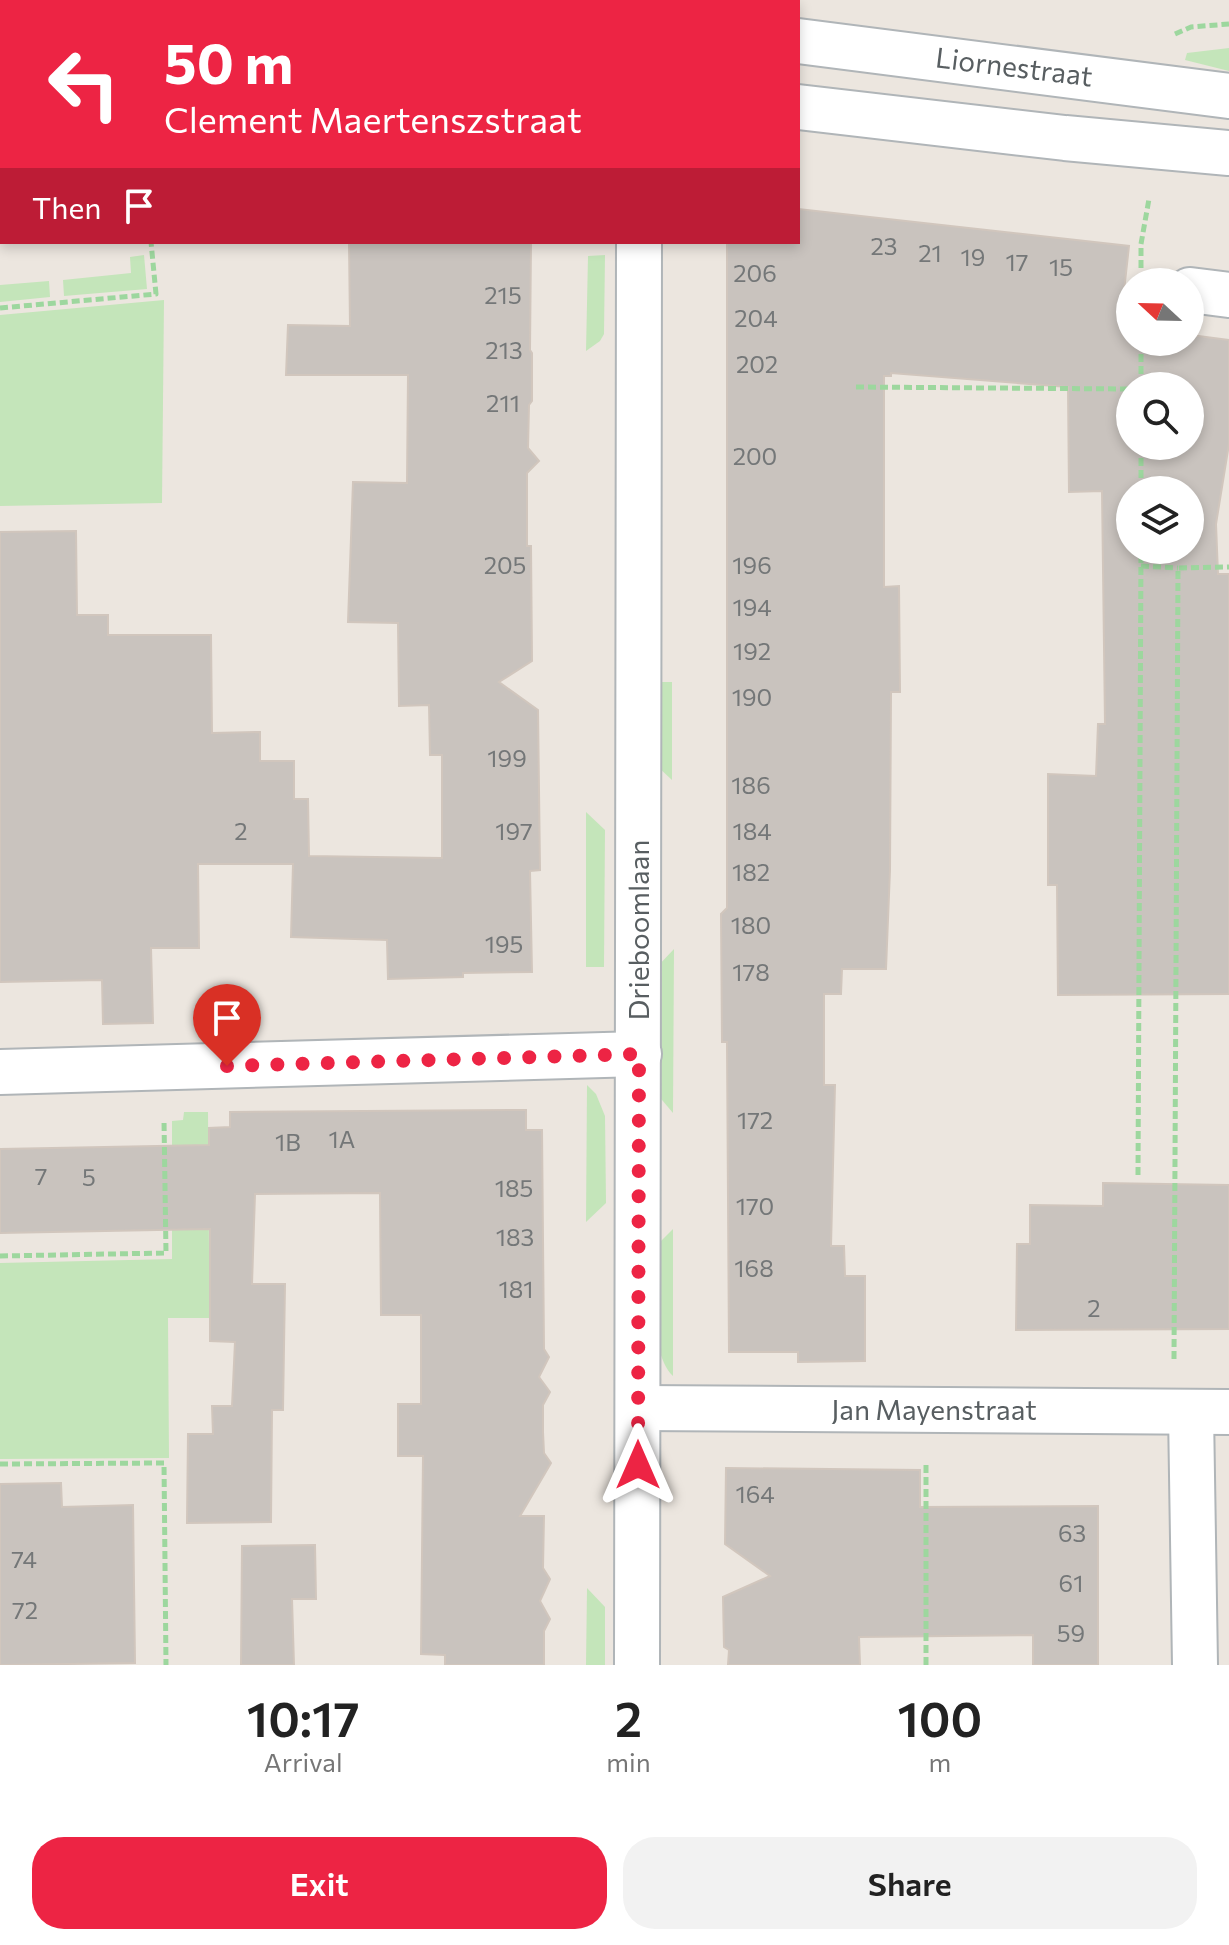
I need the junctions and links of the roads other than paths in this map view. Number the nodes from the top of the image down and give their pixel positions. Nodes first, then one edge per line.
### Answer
1 (800, 41) edge
2 (1229, 96) edge
3 (800, 107) edge
4 (1229, 153) edge
5 (639, 244) edge
6 (1204, 292) edge
7 (1229, 295) edge
8 (639, 1054) junction
9 (0, 1072) edge
10 (639, 1408) junction
11 (1198, 1412) edge
12 (1206, 1655) edge
13 (637, 1665) edge

1 - 2 street, Liornestraat
3 - 4 street
5 - 8 street, Drieboomlaan
6 - 7 street
8 - 9 street
8 - 10 street, Drieboomlaan
10 - 11 street, Jan Mayenstraat
10 - 13 street, Drieboomlaan
11 - 12 street

